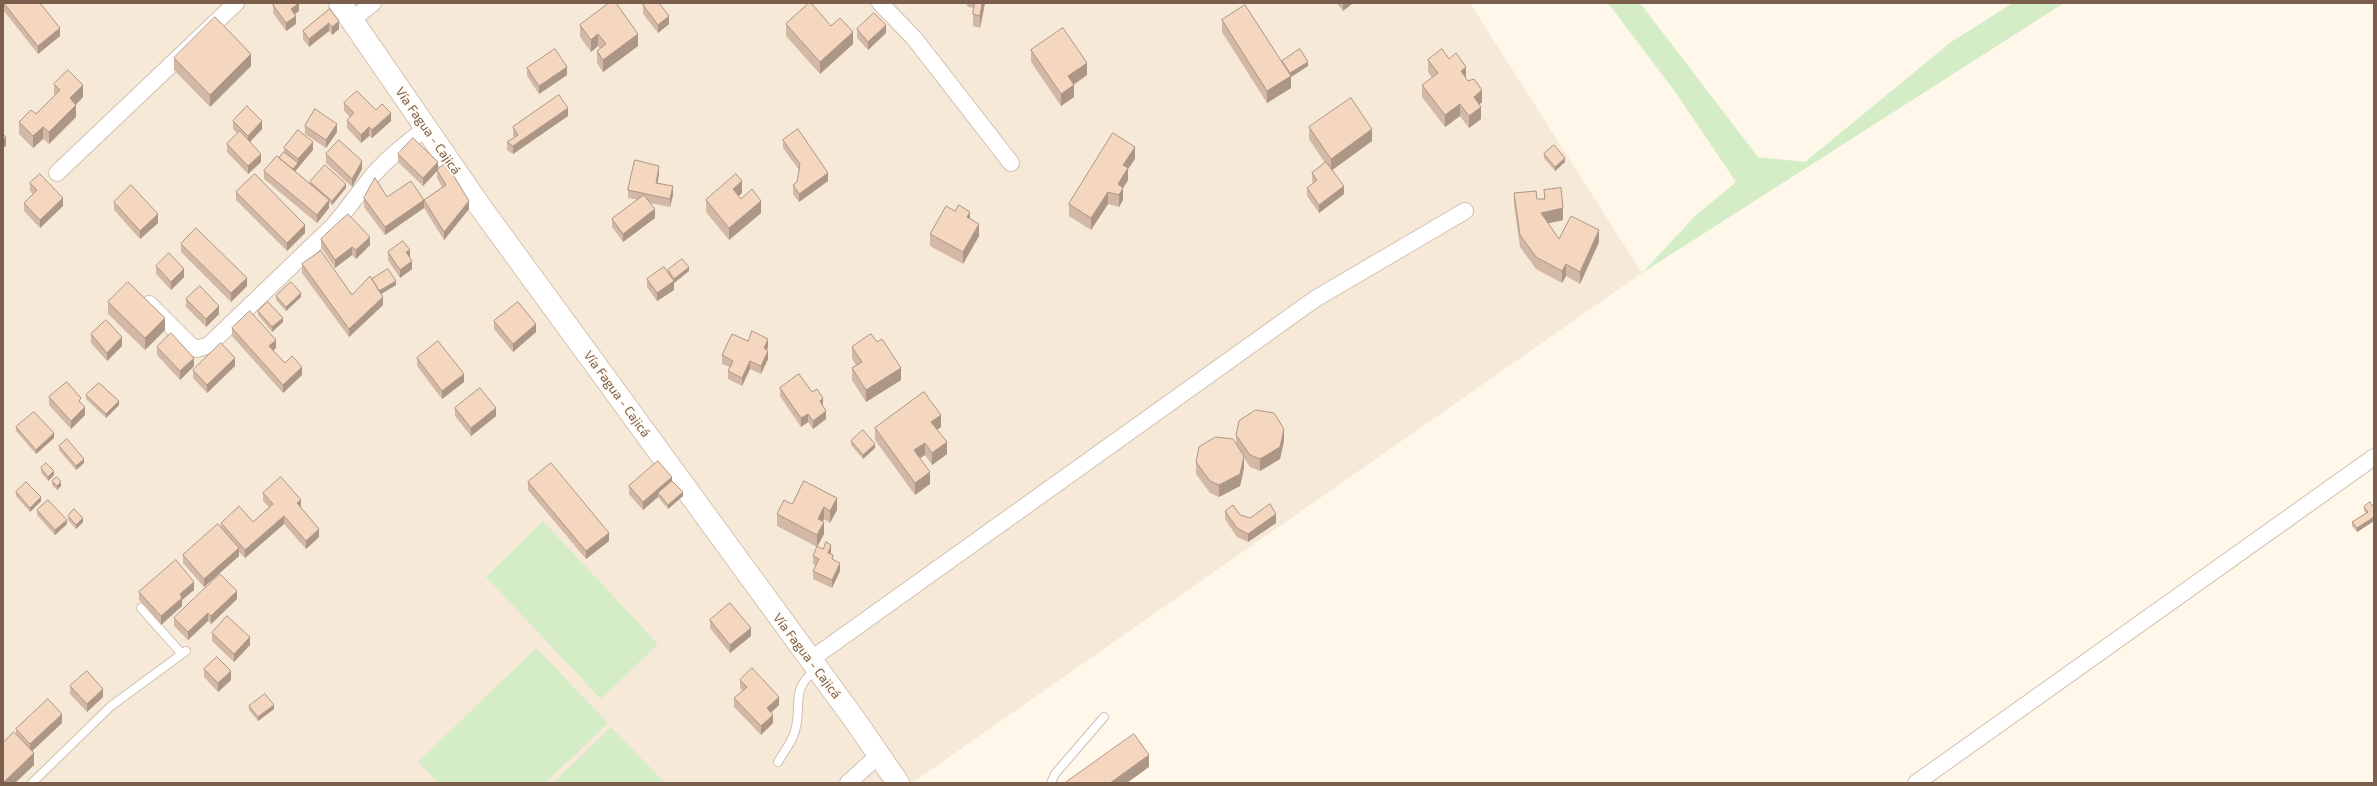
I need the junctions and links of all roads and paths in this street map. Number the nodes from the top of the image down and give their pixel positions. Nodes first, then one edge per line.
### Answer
1 (236, 3) edge
2 (373, 3) edge
3 (880, 3) edge
4 (346, 11) edge
5 (426, 128) junction
6 (1010, 164) dead end
7 (56, 173) dead end
8 (1465, 211) dead end
9 (141, 296) edge
10 (2374, 457) edge
11 (141, 608) dead end
12 (813, 665) junction
13 (1104, 717) dead end
14 (878, 756) junction
15 (778, 762) dead end
16 (32, 783) edge
17 (848, 783) edge
18 (898, 783) edge
19 (1051, 783) edge
20 (1916, 783) edge

1 - 7 street
2 - 4 street
3 - 6 street
4 - 5 street, Vía Fagua - Cajicá
5 - 9 street
5 - 12 street, Vía Fagua - Cajicá
8 - 12 street
10 - 20 street
11 - 16 lane
12 - 14 street, Vía Fagua - Cajicá
12 - 15 lane
13 - 19 lane
14 - 17 street
14 - 18 street, Vía Fagua - Cajicá

